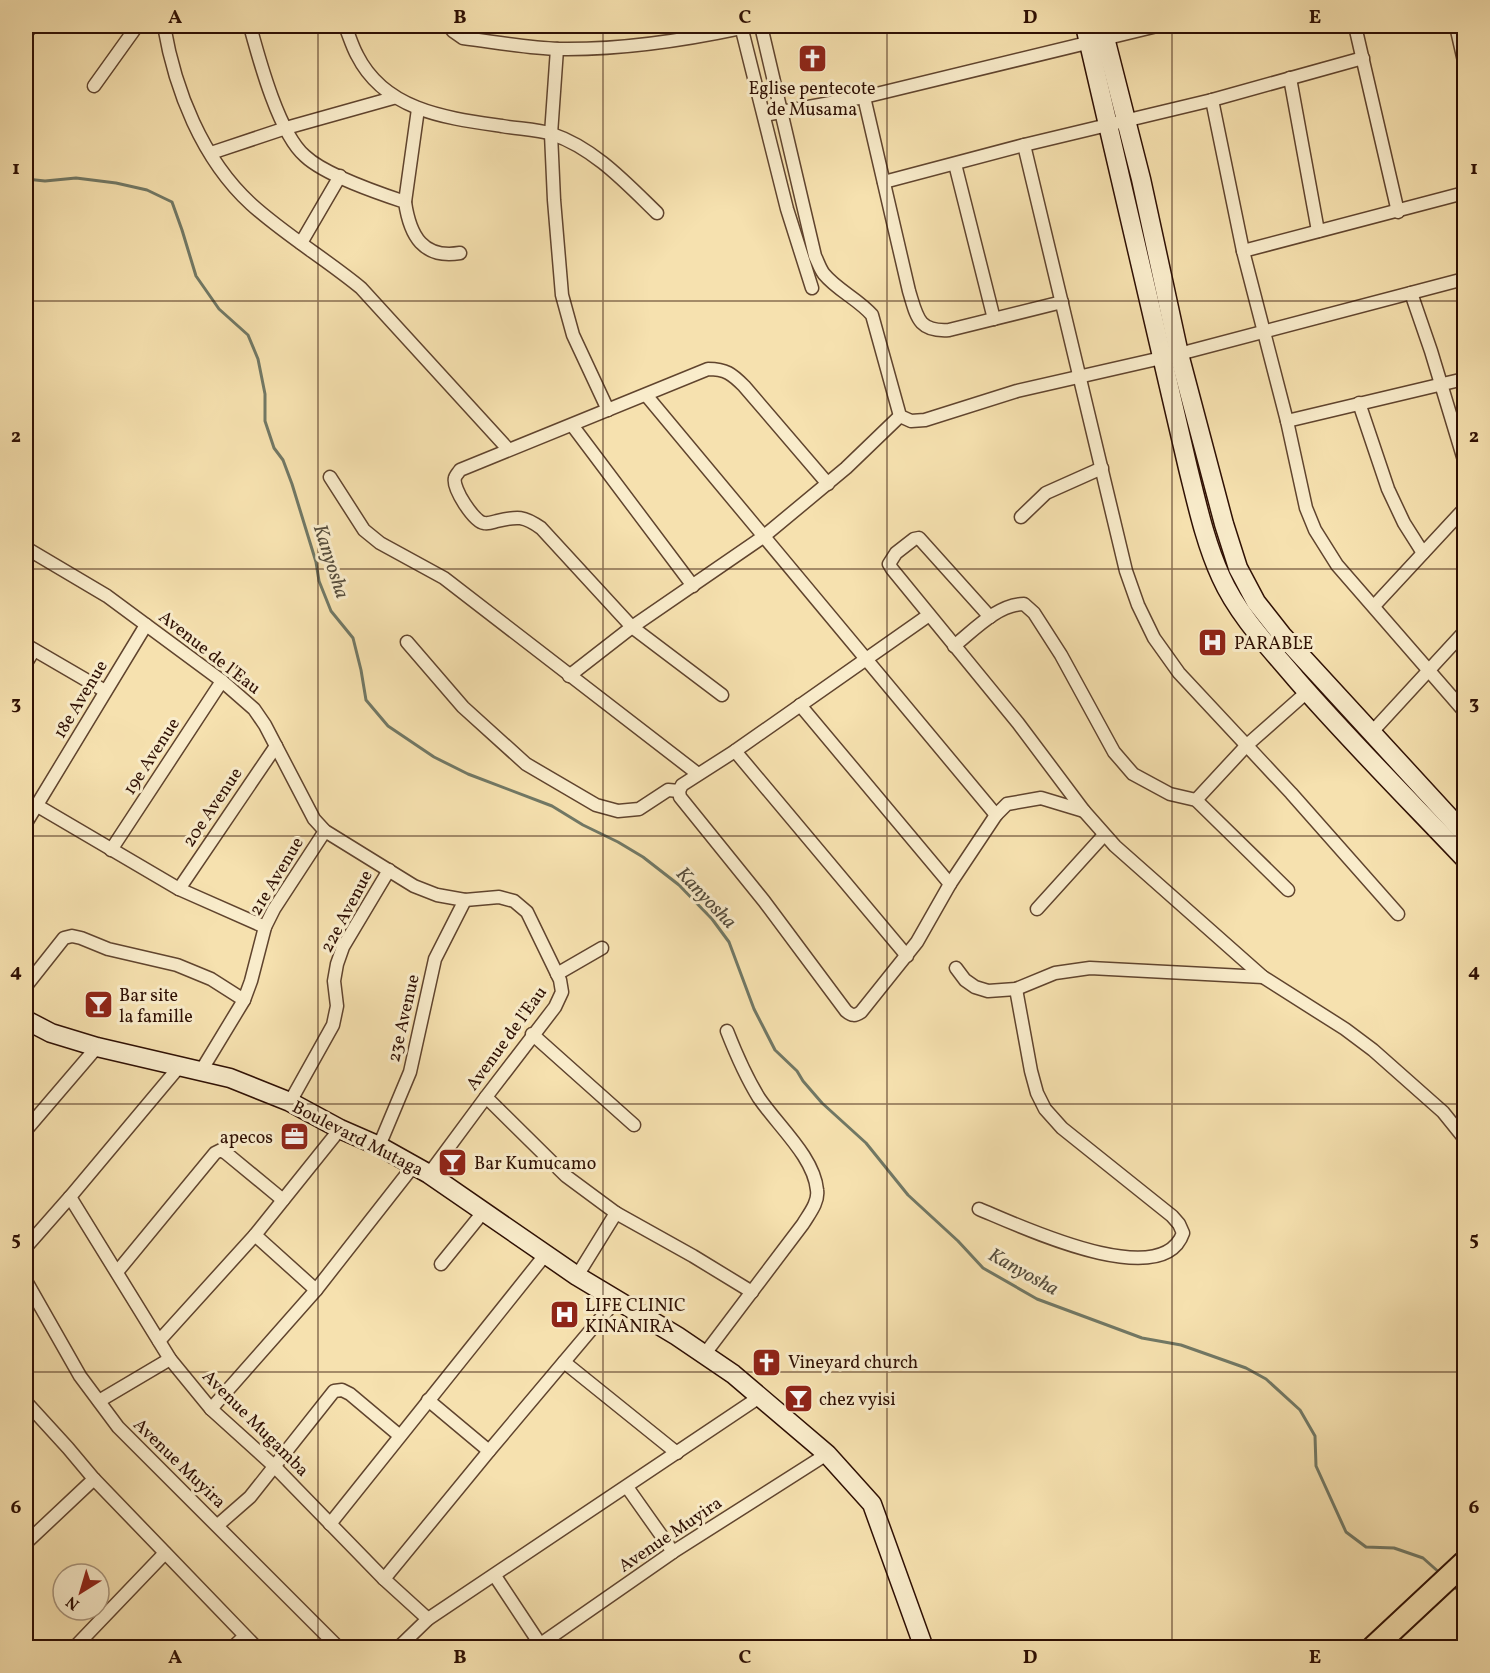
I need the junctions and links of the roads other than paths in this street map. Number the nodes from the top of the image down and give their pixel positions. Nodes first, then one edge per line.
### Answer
1 (32, 26) edge
2 (137, 26) edge
3 (164, 26) edge
4 (250, 26) edge
5 (345, 26) edge
6 (449, 26) edge
7 (761, 26) edge
8 (1157, 26) edge
9 (1355, 26) edge
10 (1456, 26) edge
11 (741, 27) edge
12 (26, 33) edge
13 (1095, 33) edge
14 (557, 49) junction
15 (1363, 58) junction
16 (1464, 61) edge
17 (1290, 78) junction
18 (94, 86) dead end
19 (393, 98) junction
20 (864, 98) junction
21 (1212, 100) junction
22 (418, 109) junction
23 (782, 112) junction
24 (764, 115) junction
25 (1118, 124) junction
26 (286, 128) junction
27 (551, 134) junction
28 (1024, 145) junction
29 (211, 153) junction
30 (955, 164) junction
31 (340, 176) junction
32 (884, 182) junction
33 (1464, 193) edge
34 (405, 202) junction
35 (1398, 212) junction
36 (657, 213) dead end
37 (1318, 231) junction
38 (301, 243) junction
39 (1243, 251) junction
40 (460, 253) dead end
41 (1464, 279) edge
42 (812, 288) dead end
43 (1411, 294) junction
44 (1062, 302) junction
45 (994, 319) junction
46 (1264, 333) junction
47 (1171, 356) junction
48 (1079, 378) junction
49 (1464, 379) edge
50 (1442, 385) junction
51 (646, 395) junction
52 (1359, 403) junction
53 (608, 410) junction
54 (900, 416) junction
55 (1287, 421) junction
56 (572, 425) junction
57 (508, 449) junction
58 (1464, 460) edge
59 (1102, 468) junction
60 (330, 477) dead end
61 (828, 484) junction
62 (1464, 509) edge
63 (1021, 517) dead end
64 (763, 537) junction
65 (26, 548) edge
66 (1423, 553) junction
67 (693, 586) junction
68 (1374, 606) junction
69 (929, 615) junction
70 (990, 617) junction
71 (147, 625) junction
72 (632, 627) junction
73 (1464, 632) edge
74 (407, 642) dead end
75 (954, 646) junction
76 (30, 647) edge
77 (865, 658) junction
78 (26, 663) edge
79 (1427, 670) junction
80 (569, 676) junction
81 (222, 681) junction
82 (105, 691) junction
83 (1307, 692) junction
84 (722, 695) dead end
85 (800, 705) junction
86 (1464, 711) edge
87 (1372, 732) junction
88 (1247, 745) junction
89 (276, 746) junction
90 (735, 751) junction
91 (698, 774) junction
92 (679, 791) junction
93 (1196, 800) junction
94 (36, 805) junction
95 (1084, 811) junction
96 (996, 815) junction
97 (26, 823) edge
98 (325, 831) junction
99 (1464, 833) edge
100 (1104, 835) junction
101 (111, 850) junction
102 (1464, 858) edge
103 (389, 870) junction
104 (950, 884) junction
105 (179, 889) junction
106 (1288, 890) dead end
107 (465, 900) junction
108 (1037, 909) dead end
109 (1398, 914) dead end
110 (265, 927) junction
111 (602, 948) dead end
112 (907, 956) junction
113 (956, 968) dead end
114 (557, 974) junction
115 (1263, 977) junction
116 (26, 986) edge
117 (1016, 989) junction
118 (244, 1000) junction
119 (26, 1020) edge
120 (727, 1031) dead end
121 (532, 1035) junction
122 (96, 1047) junction
123 (179, 1067) junction
124 (201, 1071) junction
125 (486, 1096) junction
126 (290, 1102) junction
127 (634, 1125) dead end
128 (340, 1129) junction
129 (26, 1130) edge
130 (1464, 1138) edge
131 (379, 1146) junction
132 (421, 1170) junction
133 (70, 1197) junction
134 (284, 1200) junction
135 (979, 1209) dead end
136 (484, 1211) junction
137 (616, 1213) junction
138 (255, 1236) junction
139 (26, 1247) edge
140 (545, 1255) junction
141 (441, 1264) dead end
142 (117, 1272) junction
143 (577, 1276) junction
144 (26, 1281) edge
145 (316, 1290) junction
146 (752, 1292) junction
147 (617, 1299) junction
148 (159, 1341) junction
149 (704, 1355) junction
150 (170, 1359) junction
151 (564, 1362) junction
152 (761, 1396) junction
153 (428, 1400) junction
154 (99, 1401) junction
155 (26, 1402) edge
156 (211, 1409) junction
157 (400, 1436) junction
158 (489, 1451) junction
159 (676, 1453) junction
160 (827, 1454) junction
161 (274, 1466) junction
162 (94, 1479) junction
163 (627, 1487) junction
164 (330, 1524) junction
165 (218, 1525) junction
166 (26, 1544) edge
167 (673, 1552) junction
168 (165, 1553) junction
169 (1462, 1565) edge
170 (495, 1576) junction
171 (384, 1579) junction
172 (429, 1619) junction
173 (245, 1636) junction
174 (538, 1646) edge
175 (74, 1647) edge
176 (232, 1647) edge
177 (257, 1647) edge
178 (339, 1647) edge
179 (398, 1647) edge
180 (924, 1647) edge
181 (1373, 1647) edge

1 - 12 street
2 - 18 street
3 - 29 street
4 - 26 street
5 - 19 street
6 - 14 street
7 - 23 street
8 - 13 street
9 - 15 street
10 - 16 street
11 - 14 street
11 - 24 street
13 - 20 street
13 - 25 street
14 - 27 street
15 - 17 street
15 - 35 street
17 - 21 street
17 - 37 street
19 - 22 street
19 - 26 street
20 - 23 street
20 - 32 street
21 - 25 street
21 - 39 street
22 - 27 street
22 - 34 street
23 - 24 street
23 - 54 street
24 - 42 street
25 - 28 street
25 - 47 street
26 - 29 street
26 - 31 street
27 - 36 street
27 - 53 street
28 - 30 street
28 - 44 street
29 - 38 street
30 - 32 street
30 - 45 street
31 - 34 street
31 - 38 street
32 - 45 street
33 - 35 street
34 - 40 street
35 - 37 street
37 - 39 street
38 - 57 street
39 - 46 street
41 - 43 street
43 - 46 street
43 - 50 street
44 - 45 street
44 - 48 street
46 - 47 street
46 - 55 street
47 - 48 street
47 - 83 street
47 - 87 street
48 - 54 street
48 - 59 street
49 - 50 street
50 - 52 street
50 - 58 street
51 - 53 street
51 - 61 street
51 - 64 street
52 - 55 street
52 - 66 street
53 - 56 street
54 - 61 street
55 - 68 street
56 - 57 street
56 - 67 street
57 - 72 street
59 - 63 street
59 - 88 street
60 - 80 street
61 - 64 street
62 - 66 street
64 - 67 street
64 - 77 street
65 - 71 street, Avenue de l'Eau
66 - 68 street
67 - 72 street
68 - 79 street
69 - 70 street
69 - 75 street
69 - 77 street
70 - 75 street
70 - 93 street
71 - 81 street, Avenue de l'Eau
71 - 82 street, 18e Avenue
72 - 80 street
72 - 84 street
73 - 79 street
74 - 92 street
75 - 95 street
76 - 78 street
76 - 82 street
77 - 85 street
77 - 96 street
79 - 86 street
79 - 87 street
80 - 91 street
81 - 89 street, Avenue de l'Eau
81 - 101 street, 19e Avenue
82 - 94 street, 18e Avenue
83 - 88 street
83 - 102 street
85 - 90 street
85 - 104 street
87 - 99 street
88 - 93 street
88 - 109 street
89 - 98 street, Avenue de l'Eau
89 - 105 street, 20e Avenue
90 - 91 street
90 - 112 street
91 - 92 street
92 - 112 street
93 - 106 street
94 - 97 street, 18e Avenue
94 - 101 street
95 - 96 street
95 - 100 street
96 - 104 street
98 - 103 street, Avenue de l'Eau
98 - 110 street, 21e Avenue
100 - 108 street
100 - 115 street
101 - 105 street
103 - 107 street, Avenue de l'Eau
103 - 126 street, 22e Avenue
104 - 112 street
105 - 110 street
107 - 114 street, Avenue de l'Eau
107 - 131 street, 23e Avenue
110 - 118 street, 21e Avenue
111 - 114 street
113 - 117 street
114 - 121 street, Avenue de l'Eau
115 - 117 street
115 - 130 street
116 - 118 street
117 - 135 street
118 - 124 street, 21e Avenue
119 - 122 street, Boulevard Mutaga
120 - 146 street
121 - 125 street, Avenue de l'Eau
121 - 127 street
122 - 123 street, Boulevard Mutaga
122 - 129 street
123 - 124 street, Boulevard Mutaga
123 - 133 street
124 - 126 street, Boulevard Mutaga
125 - 132 street, Avenue de l'Eau
125 - 137 street
126 - 128 street, Boulevard Mutaga
128 - 131 street, Boulevard Mutaga
128 - 134 street
131 - 132 street, Boulevard Mutaga
132 - 136 street, Boulevard Mutaga
132 - 145 street, Avenue de l'Eau
133 - 139 street
133 - 142 street, Avenue Mugamba
134 - 138 street
134 - 142 street
136 - 140 street, Boulevard Mutaga
136 - 141 street
137 - 143 street
137 - 146 street
138 - 145 street
138 - 148 street
140 - 143 street, Boulevard Mutaga
140 - 153 street
142 - 148 street, Avenue Mugamba
143 - 147 street, Boulevard Mutaga
144 - 154 street, Avenue Muyira
145 - 156 street, Avenue de l'Eau
146 - 149 street
147 - 149 street, Boulevard Mutaga
147 - 151 street
148 - 150 street, Avenue Mugamba
149 - 152 street, Boulevard Mutaga
150 - 154 street
150 - 156 street, Avenue Mugamba
151 - 158 street
151 - 159 street
152 - 159 street
152 - 160 street, Boulevard Mutaga
153 - 157 street
153 - 158 street
154 - 165 street, Avenue Muyira
155 - 162 street
156 - 161 street, Avenue Mugamba
157 - 161 street
157 - 164 street
158 - 171 street
159 - 163 street
160 - 167 street, Avenue Muyira
160 - 180 street, Boulevard Mutaga
161 - 164 street, Avenue Mugamba
161 - 165 street
162 - 166 street
162 - 168 street
163 - 167 street
163 - 170 street
164 - 171 street, Avenue Mugamba
165 - 178 street, Avenue Muyira
167 - 174 street, Avenue Muyira
168 - 173 street
168 - 175 street
169 - 181 highway
170 - 172 street
170 - 174 street
171 - 172 street, Avenue Mugamba
172 - 179 street
173 - 176 street
173 - 177 street

